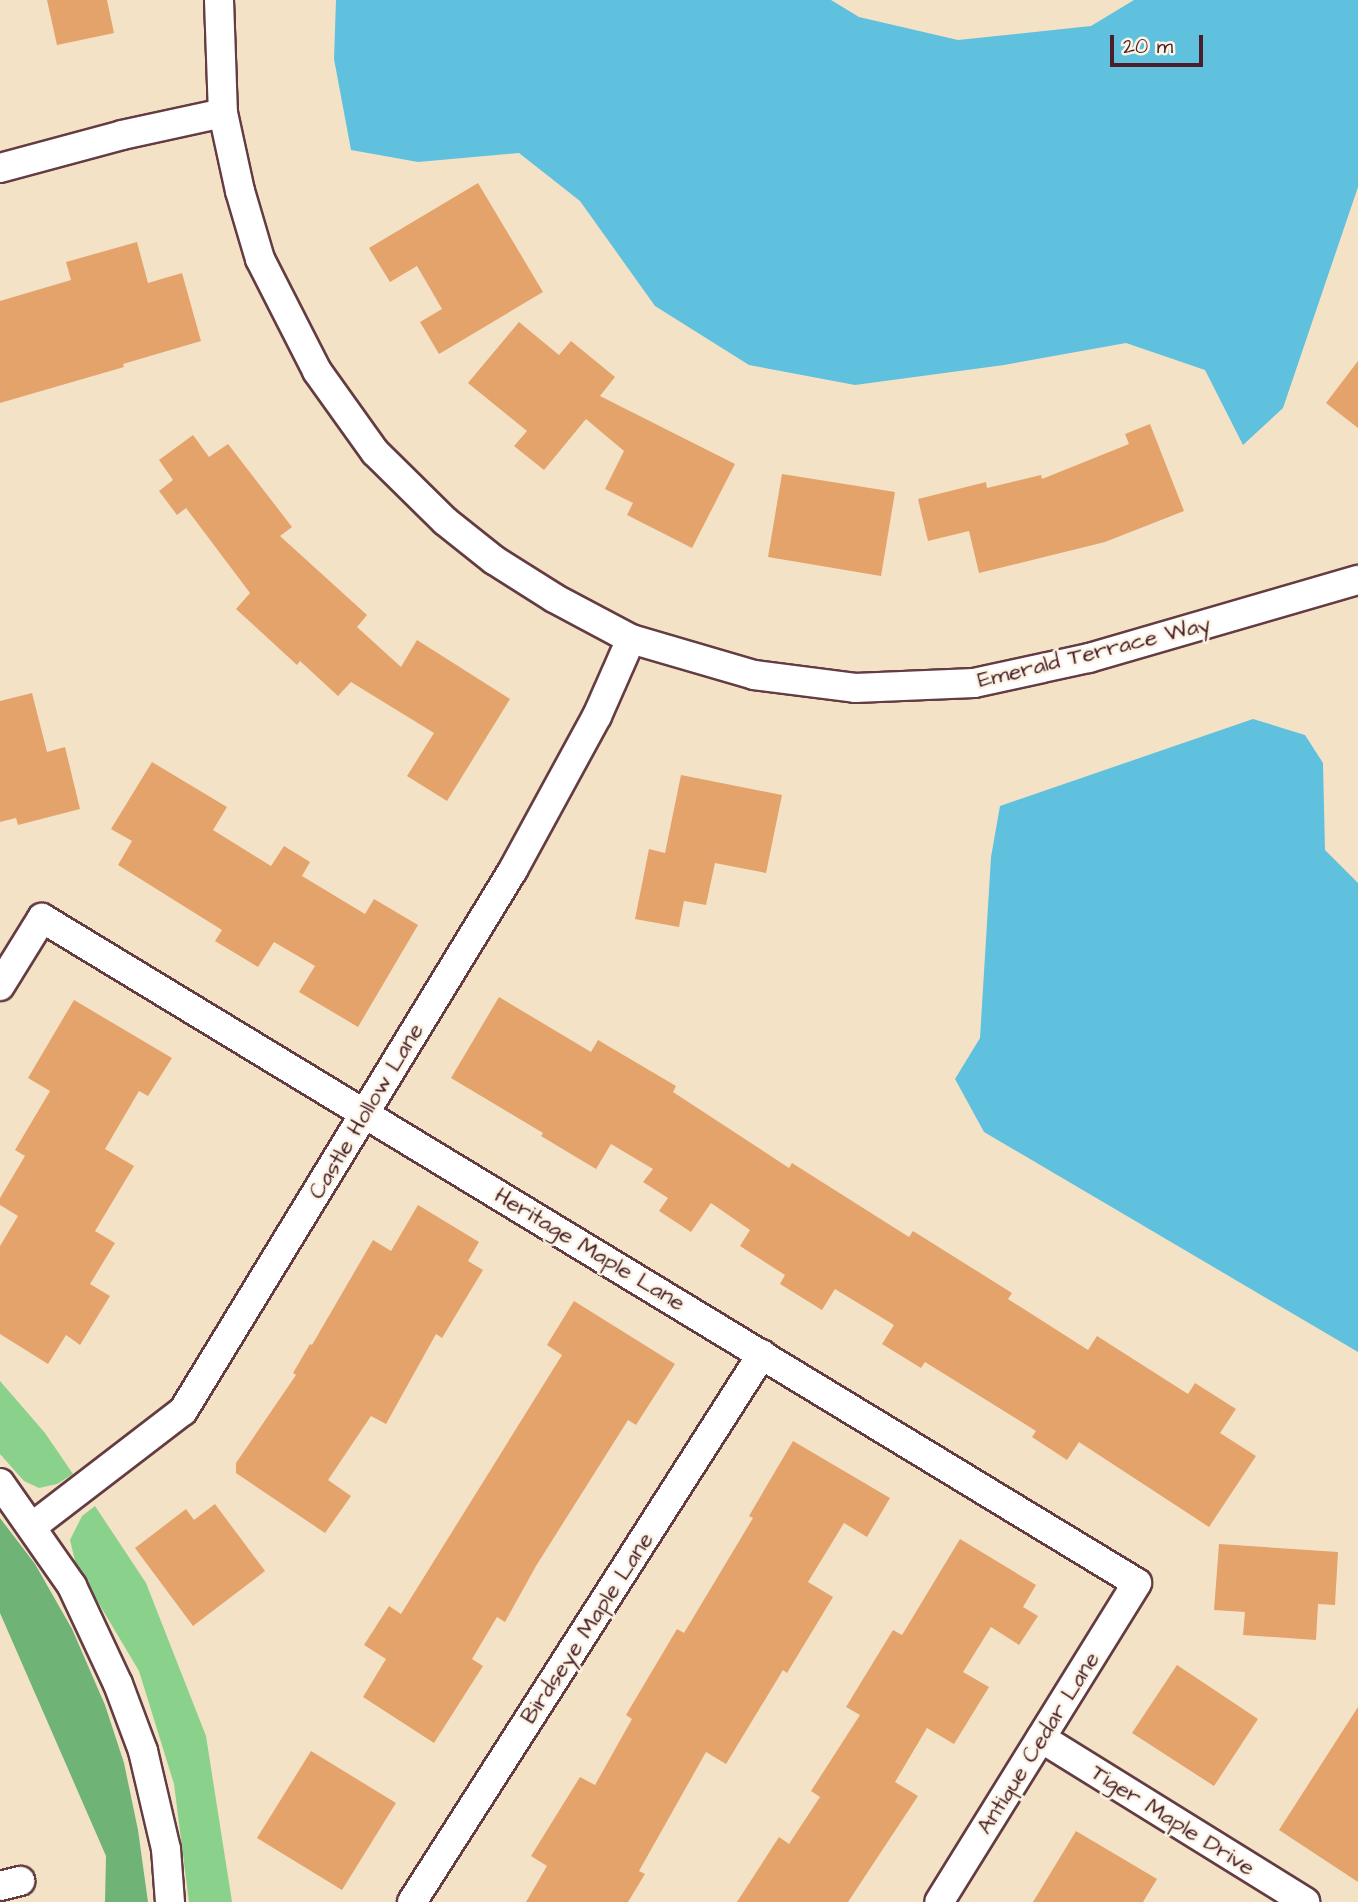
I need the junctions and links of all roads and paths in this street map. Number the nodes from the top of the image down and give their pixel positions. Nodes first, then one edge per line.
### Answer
1 (219, 0) edge
2 (223, 113) junction
3 (0, 168) edge
4 (1358, 580) edge
5 (631, 639) junction
6 (0, 986) edge
7 (365, 1112) junction
8 (762, 1354) junction
9 (0, 1483) edge
10 (33, 1526) junction
11 (1136, 1583) joint
12 (1041, 1738) junction
13 (170, 1902) edge
14 (412, 1902) edge
15 (939, 1902) edge
16 (1305, 1902) edge

1 - 2 street, Emerald Terrace Way
2 - 3 street
2 - 5 street, Emerald Terrace Way
4 - 5 street, Emerald Terrace Way
5 - 7 street, Castle Hollow Lane
6 - 7 street, Heritage Maple Lane
7 - 8 street, Heritage Maple Lane
7 - 10 street, Castle Hollow Lane
8 - 11 street, Heritage Maple Lane
8 - 14 street, Birdseye Maple Lane
9 - 10 street
10 - 13 street
11 - 12 street, Antique Cedar Lane
12 - 15 street, Antique Cedar Lane
12 - 16 street, Tiger Maple Drive

